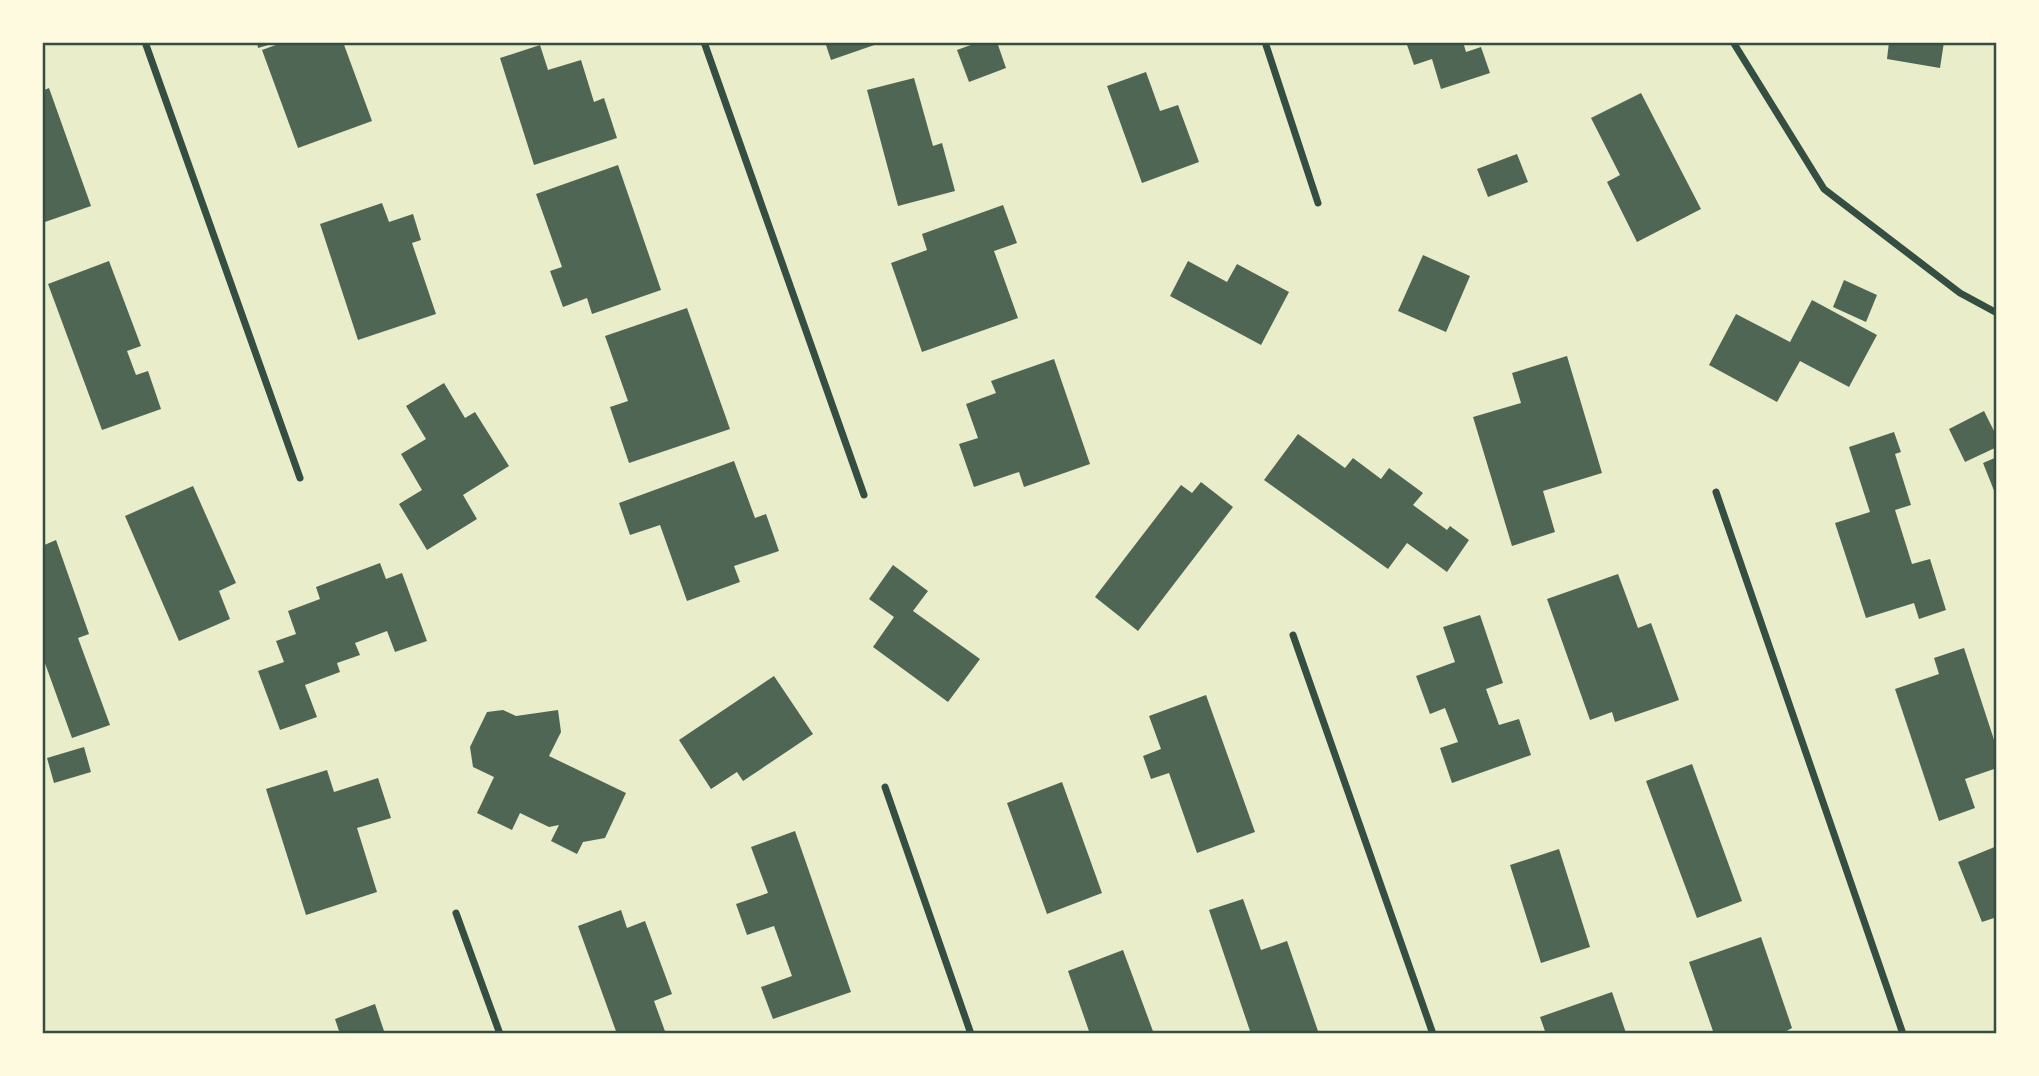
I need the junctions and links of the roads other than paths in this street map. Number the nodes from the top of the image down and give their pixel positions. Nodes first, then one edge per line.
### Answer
1 (145, 42) edge
2 (704, 42) edge
3 (1265, 42) edge
4 (1733, 42) edge
5 (1318, 203) dead end
6 (1997, 313) edge
7 (300, 478) dead end
8 (1716, 492) dead end
9 (864, 495) dead end
10 (1293, 635) dead end
11 (885, 787) dead end
12 (456, 913) dead end
13 (500, 1034) edge
14 (971, 1034) edge
15 (1433, 1034) edge
16 (1903, 1034) edge

1 - 7 street
2 - 9 street
3 - 5 street
4 - 6 street
8 - 16 street
10 - 15 street
11 - 14 street
12 - 13 street

